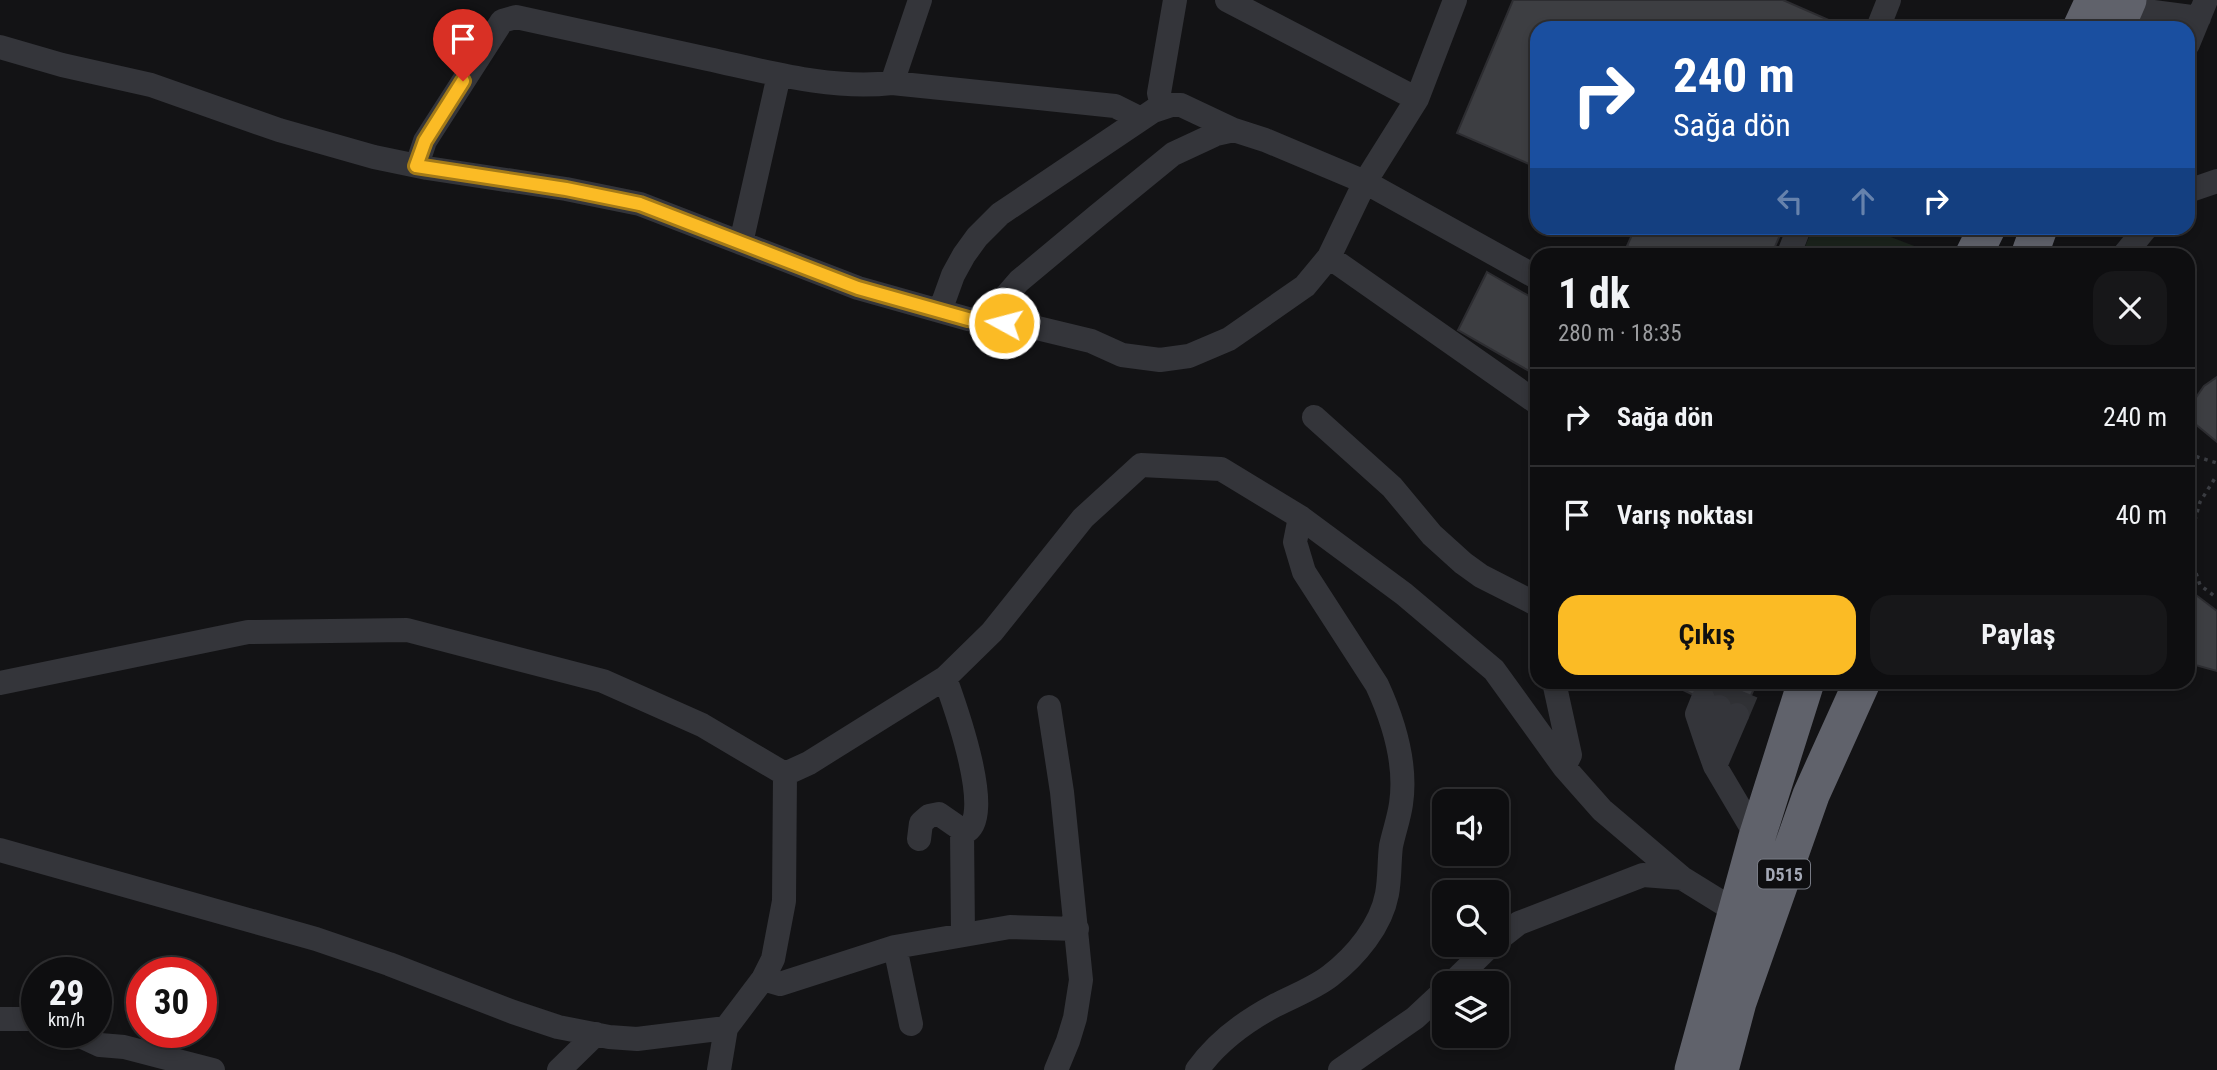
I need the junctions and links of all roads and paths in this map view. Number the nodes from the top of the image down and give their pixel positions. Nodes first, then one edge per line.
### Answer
1 (920, 0) edge
2 (1175, 0) edge
3 (1227, 0) edge
4 (1455, 0) edge
5 (1889, 0) edge
6 (2177, 0) edge
7 (2115, 9) edge
8 (2202, 9) edge
9 (1881, 21) edge
10 (2094, 21) edge
11 (2195, 26) edge
12 (0, 47) edge
13 (779, 75) junction
14 (892, 83) junction
15 (1417, 99) junction
16 (1152, 113) junction
17 (1234, 130) junction
18 (416, 166) junction
19 (2217, 181) edge
20 (1365, 182) junction
21 (2195, 189) edge
22 (741, 243) junction
23 (1329, 257) junction
24 (1530, 274) edge
25 (940, 311) junction
26 (1004, 323) junction
27 (1530, 398) edge
28 (1314, 417) dead end
29 (2195, 456) edge
30 (2217, 463) edge
31 (2217, 475) edge
32 (1300, 517) junction
33 (2195, 521) edge
34 (2195, 569) edge
35 (2217, 598) edge
36 (1530, 601) edge
37 (945, 678) junction
38 (0, 683) edge
39 (1556, 689) edge
40 (1804, 689) edge
41 (1859, 689) edge
42 (1049, 707) dead end
43 (1715, 766) junction
44 (1564, 767) junction
45 (785, 774) junction
46 (962, 831) junction
47 (1757, 837) junction
48 (919, 839) dead end
49 (0, 850) edge
50 (1682, 878) junction
51 (1737, 912) junction
52 (1077, 929) junction
53 (1509, 930) edge
54 (963, 935) junction
55 (895, 947) junction
56 (1479, 957) edge
57 (1464, 971) edge
58 (763, 979) junction
59 (1432, 1003) edge
60 (21, 1018) edge
61 (0, 1019) edge
62 (911, 1024) dead end
63 (726, 1028) junction
64 (596, 1034) junction
65 (112, 1046) edge
66 (213, 1070) edge
67 (559, 1070) edge
68 (719, 1070) edge
69 (1056, 1070) edge
70 (1196, 1070) edge
71 (1340, 1070) edge
72 (1693, 1070) edge
73 (1720, 1070) edge

1 - 14 street
2 - 16 street
3 - 15 street
4 - 15 street
5 - 9 street
6 - 8 street
7 - 8 street
7 - 10 highway
8 - 11 street
12 - 18 street
13 - 14 street
13 - 18 street
13 - 22 street
14 - 16 street
15 - 20 street
16 - 17 street
16 - 25 street
17 - 20 street
17 - 26 street
18 - 22 street
19 - 21 street
20 - 23 street
20 - 24 street
22 - 25 street
23 - 26 street
23 - 27 street
25 - 26 street
28 - 36 street
29 - 30 path
31 - 33 path
32 - 37 street
32 - 44 street
32 - 70 street
34 - 35 path
37 - 45 street
37 - 46 street
38 - 45 street
39 - 44 street
40 - 47 highway, D515
41 - 73 highway, D515
42 - 52 street
43 - 43 street
43 - 47 street
44 - 50 street
45 - 58 street
46 - 48 street
46 - 54 street
47 - 51 highway, D515
49 - 64 street
50 - 51 street
50 - 53 street
51 - 72 highway, D515
52 - 54 street
52 - 69 street
54 - 55 street
55 - 58 street
55 - 62 street
56 - 57 street
58 - 63 street
59 - 71 street
60 - 61 street
63 - 64 street
63 - 68 street
64 - 67 street
65 - 66 street

